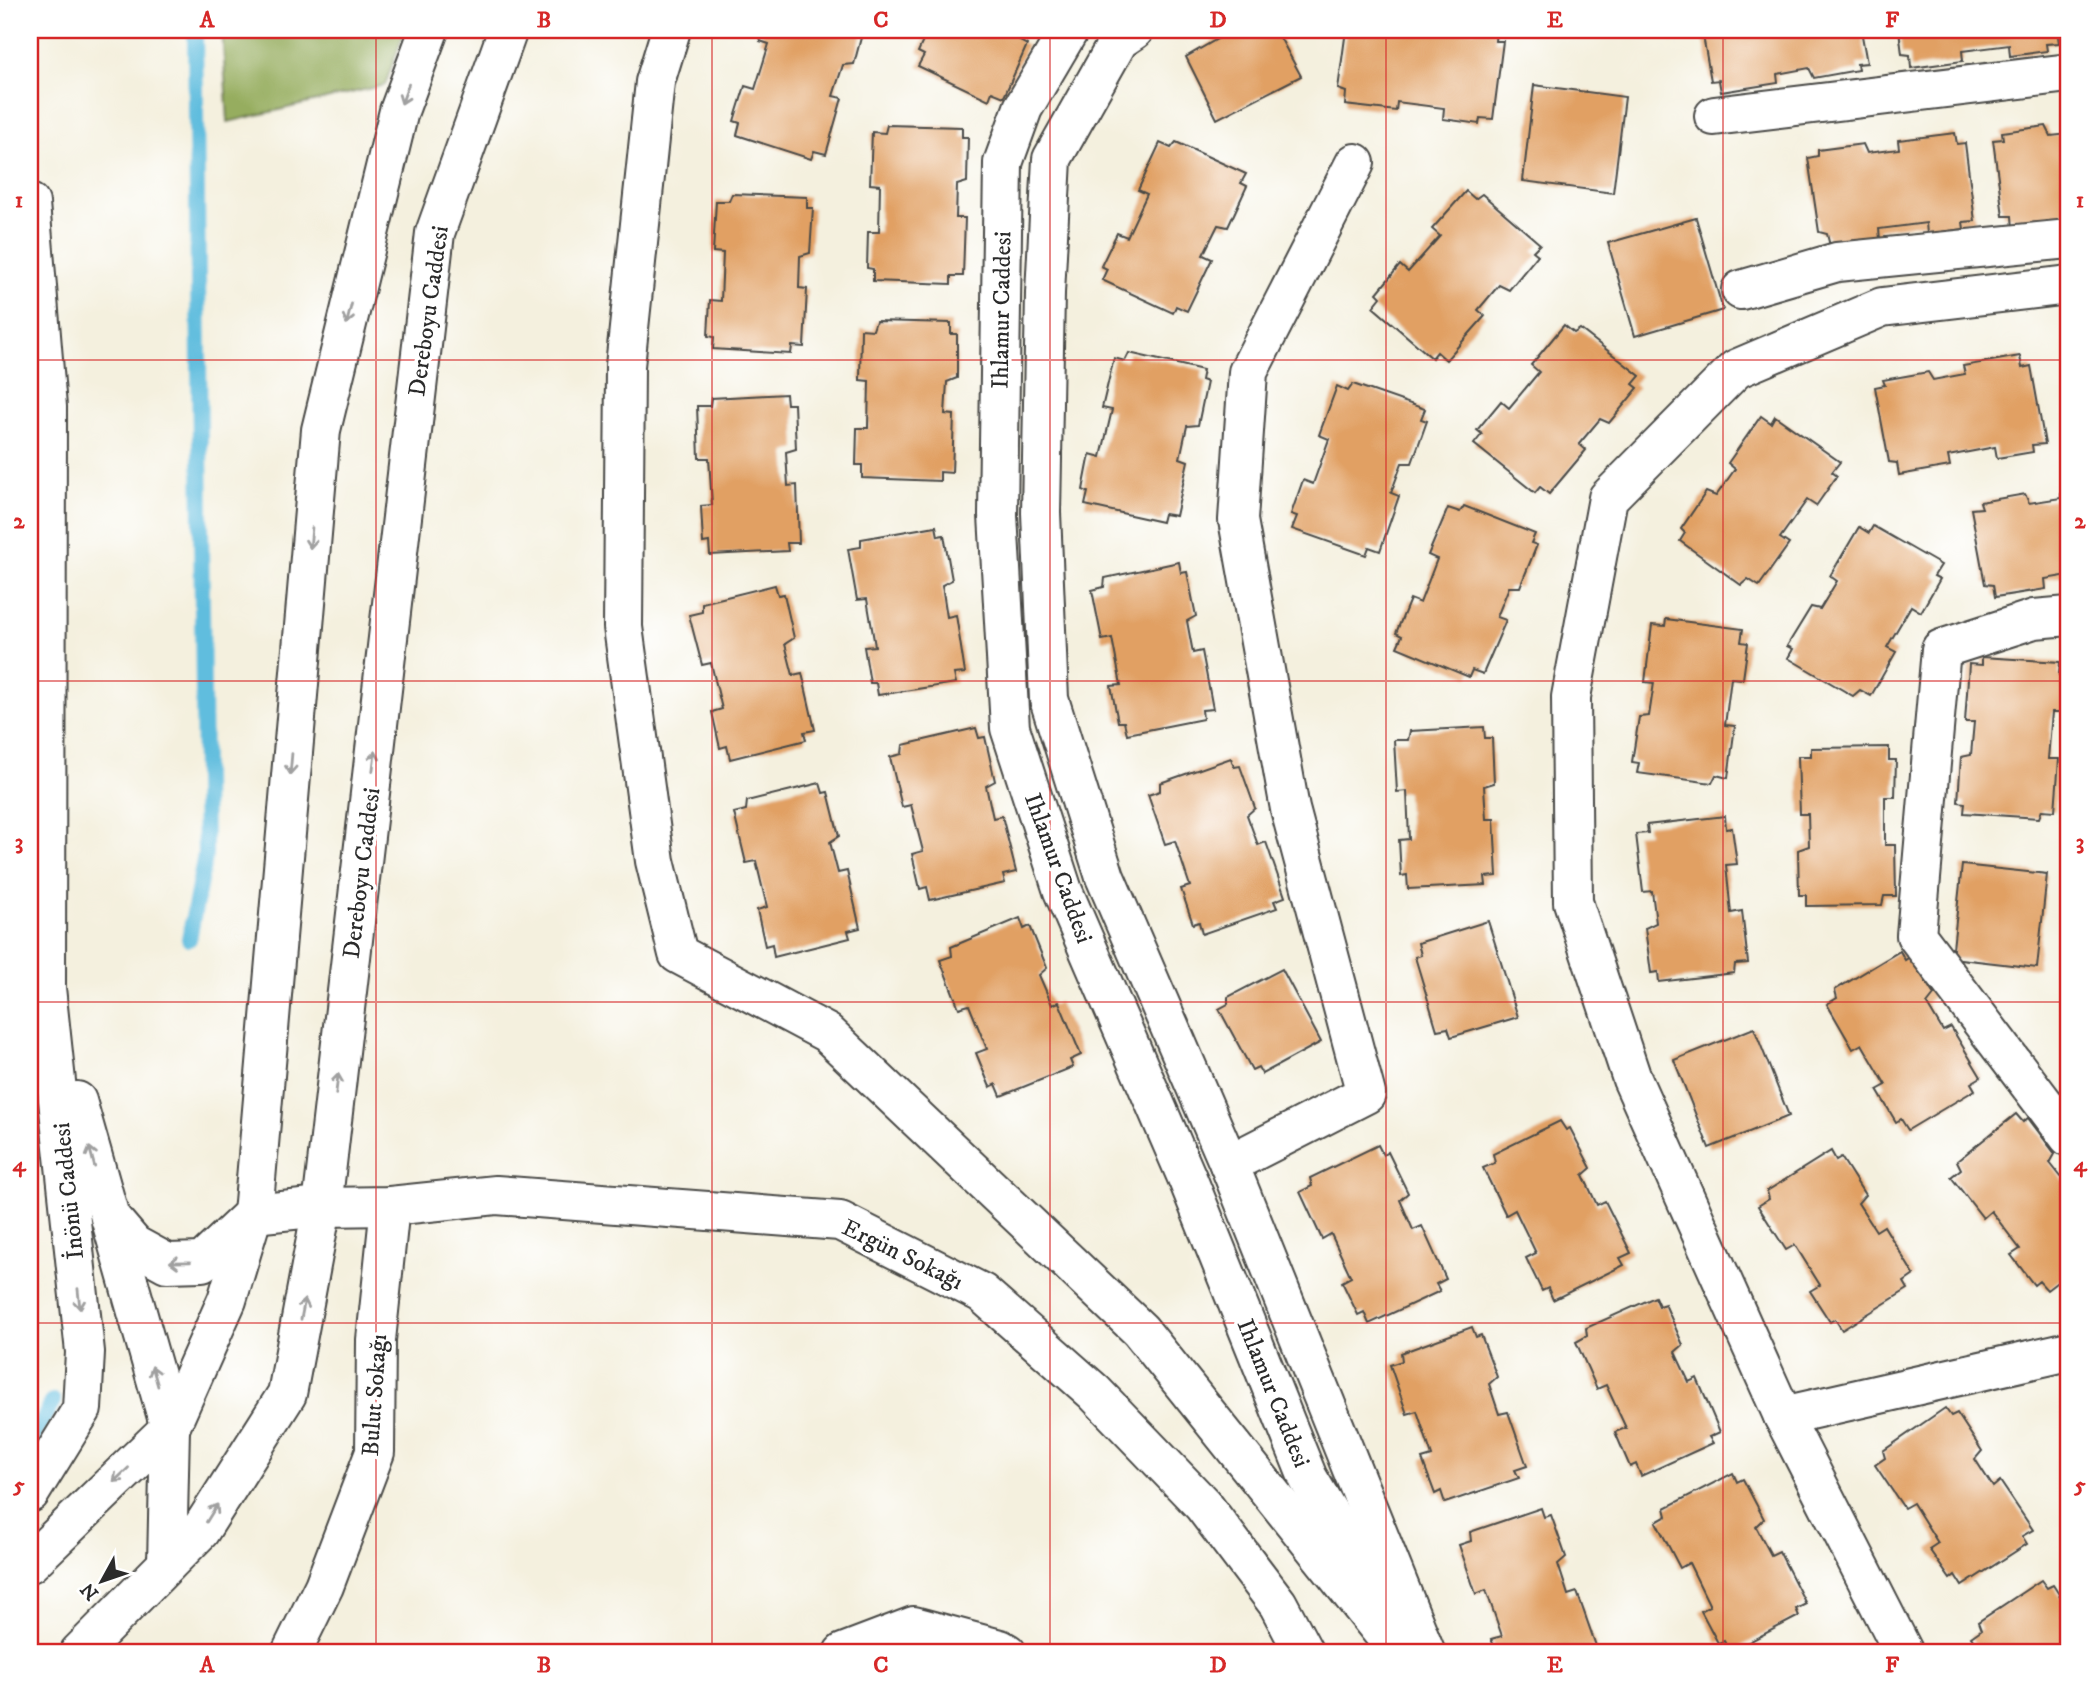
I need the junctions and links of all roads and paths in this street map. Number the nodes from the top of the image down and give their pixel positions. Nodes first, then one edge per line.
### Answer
1 (429, 30) edge
2 (508, 30) edge
3 (671, 30) edge
4 (1069, 30) edge
5 (1133, 30) edge
6 (2069, 73) edge
7 (1714, 116) dead end
8 (1355, 163) dead end
9 (30, 203) edge
10 (2069, 239) edge
11 (2069, 285) edge
12 (1741, 290) dead end
13 (2069, 615) edge
14 (46, 988) junction
15 (2069, 1137) edge
16 (1229, 1164) junction
17 (390, 1206) junction
18 (322, 1207) junction
19 (107, 1213) junction
20 (254, 1214) junction
21 (2069, 1351) edge
22 (1783, 1416) junction
23 (170, 1428) junction
24 (30, 1493) edge
25 (30, 1563) edge
26 (167, 1564) junction
27 (79, 1653) edge
28 (291, 1653) edge
29 (843, 1653) edge
30 (1007, 1653) edge
31 (1304, 1653) edge
32 (1399, 1653) edge
33 (1412, 1653) edge
34 (1426, 1653) edge
35 (1904, 1653) edge

1 -> 20 street
18 -> 2 street, Dereboyu Caddesi
3 - 32 street
4 - 33 street, Ihlamur Caddesi
5 - 16 street, Ihlamur Caddesi
6 - 7 street
8 - 16 street
9 - 14 street, İnönü Caddesi
10 - 12 street
11 - 22 street
13 - 15 street
19 -> 14 street
14 -> 24 street, İnönü Caddesi
16 - 34 street, Ihlamur Caddesi
17 - 18 street, Ergün Sokağı
17 - 28 street, Bulut Sokağı
17 - 31 street, Ergün Sokağı
18 - 20 street, Ergün Sokağı
26 -> 18 street, Dereboyu Caddesi
20 -> 19 street
23 -> 19 street
20 - 23 street
21 - 22 street
22 - 35 street
23 -> 25 street
23 - 26 street
26 - 27 street, Dereboyu Caddesi
29 - 30 street

